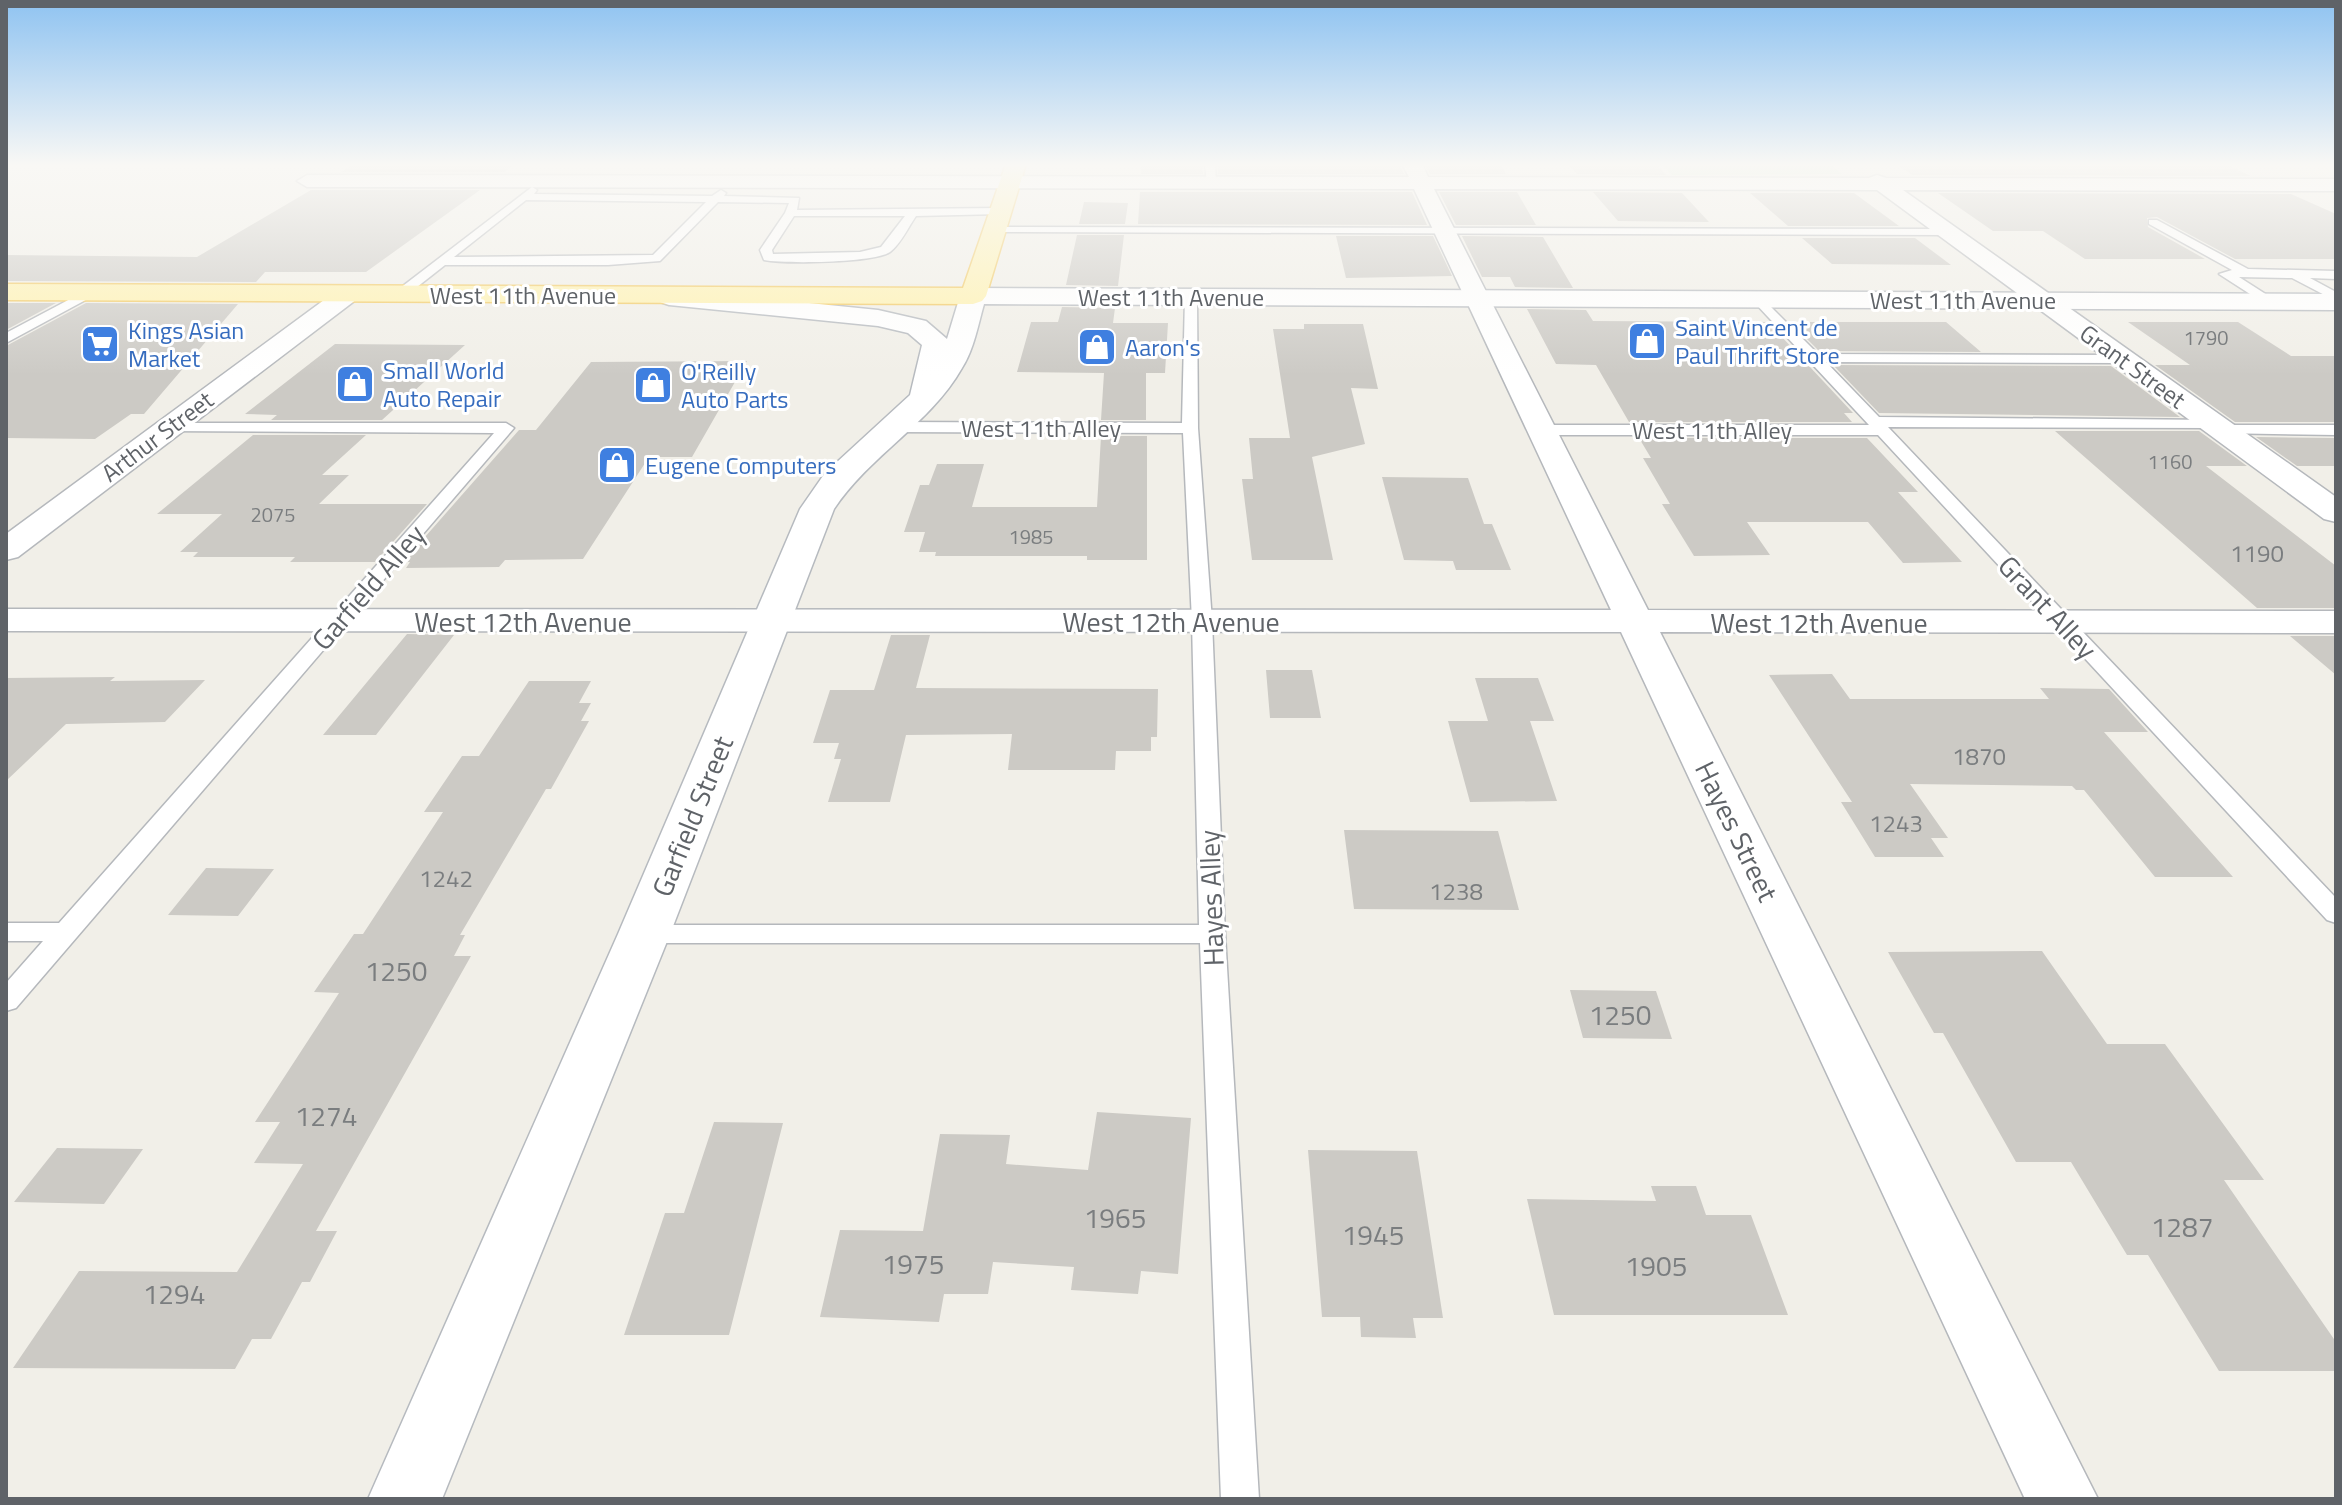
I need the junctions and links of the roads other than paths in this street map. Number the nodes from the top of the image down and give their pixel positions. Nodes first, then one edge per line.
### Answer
1 (476, 234) edge
2 (680, 234) edge
3 (777, 234) edge
4 (897, 234) edge
5 (994, 234) edge
6 (1447, 234) edge
7 (1953, 234) edge
8 (2175, 234) edge
9 (442, 261) junction
10 (2246, 273) junction
11 (2294, 274) junction
12 (2336, 275) edge
13 (6, 292) edge
14 (89, 293) junction
15 (348, 294) junction
16 (399, 295) junction
17 (973, 296) junction
18 (666, 297) junction
19 (1191, 297) junction
20 (1477, 297) junction
21 (2336, 299) edge
22 (1760, 300) junction
23 (2041, 300) junction
24 (2272, 302) junction
25 (6, 339) edge
26 (1815, 358) junction
27 (2124, 359) junction
28 (906, 413) junction
29 (1878, 426) junction
30 (2217, 426) junction
31 (168, 428) junction
32 (1190, 428) junction
33 (1542, 430) junction
34 (2336, 430) edge
35 (2336, 512) edge
36 (6, 550) edge
37 (6, 620) edge
38 (339, 621) junction
39 (772, 621) junction
40 (1202, 621) junction
41 (1635, 622) junction
42 (2062, 622) junction
43 (2336, 622) edge
44 (2336, 914) edge
45 (6, 932) edge
46 (66, 932) junction
47 (644, 934) junction
48 (1212, 934) junction
49 (6, 1001) edge
50 (405, 1499) edge
51 (1240, 1499) edge
52 (2062, 1499) edge

1 - 9 lane
2 - 9 lane
3 - 4 lane
5 - 17 main road, Garfield Street
6 - 20 street, Hayes Street
7 - 23 street, Grant Street
8 - 10 lane
9 - 16 lane
10 - 11 lane
10 - 24 lane
11 - 12 lane
11 - 21 lane
13 - 14 main road, West 11th Avenue
14 - 15 main road, West 11th Avenue
14 - 25 lane
15 - 16 main road, West 11th Avenue
15 - 31 street, Arthur Street
16 - 18 main road, West 11th Avenue
17 - 18 main road, West 11th Avenue
17 - 19 main road, West 11th Avenue
17 - 28 main road, Garfield Street
18 - 28 main road
19 - 20 main road, West 11th Avenue
19 - 32 lane, Hayes Alley
20 - 22 main road, West 11th Avenue
20 - 33 street, Hayes Street
21 - 24 main road, West 11th Avenue
22 - 23 main road, West 11th Avenue
22 - 26 lane, Grant Alley
23 - 24 main road, West 11th Avenue
23 - 27 street, Grant Street
26 - 27 lane
26 - 29 lane, Grant Alley
27 - 30 street, Grant Street
28 - 32 lane, West 11th Alley
28 - 39 main road, Garfield Street
29 - 30 lane, West 11th Alley
29 - 33 lane, West 11th Alley
29 - 42 lane, Grant Alley
30 - 34 lane, West 11th Alley
30 - 35 street, Grant Street
31 - 36 street, Arthur Street
31 - 38 lane, Garfield Alley
32 - 40 lane, Hayes Alley
33 - 41 street, Hayes Street
37 - 38 street, West 12th Avenue
38 - 39 street, West 12th Avenue
38 - 46 lane, Garfield Alley
39 - 40 street, West 12th Avenue
39 - 47 main road, Garfield Street
40 - 41 street, West 12th Avenue
40 - 48 lane, Hayes Alley
41 - 42 street, West 12th Avenue
41 - 52 street, Hayes Street
42 - 43 street, West 12th Avenue
42 - 44 lane, Grant Alley
45 - 46 lane
46 - 49 lane, Garfield Alley
47 - 48 lane
47 - 50 main road, Garfield Street
48 - 51 lane, Hayes Alley

